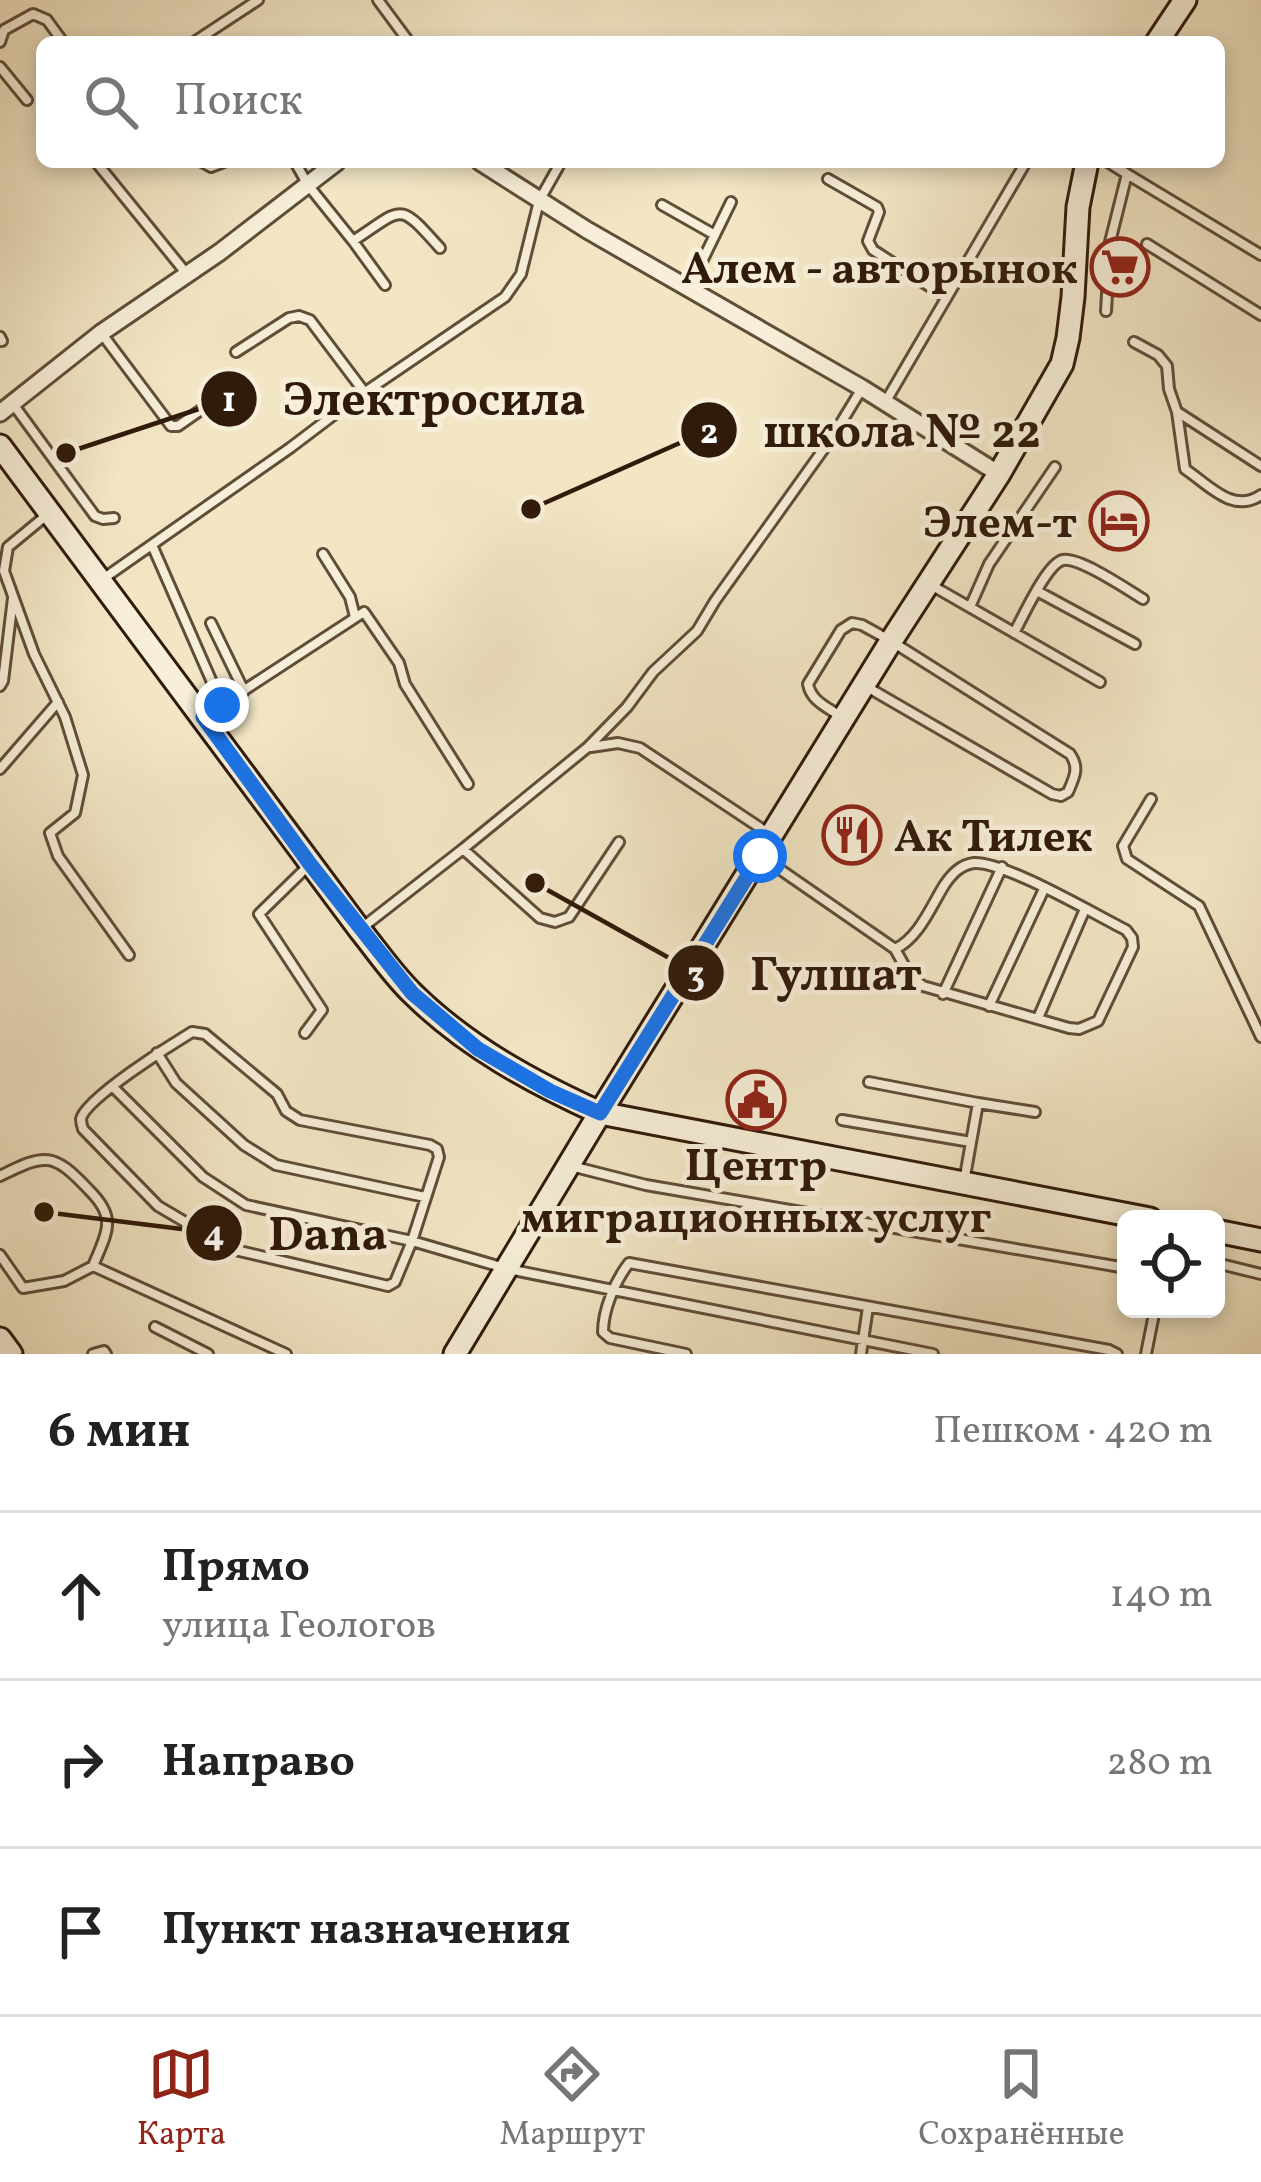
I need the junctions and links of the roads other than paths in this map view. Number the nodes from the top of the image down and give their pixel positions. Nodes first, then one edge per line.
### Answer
1 (258, 0) edge
2 (378, 0) edge
3 (1185, 0) edge
4 (59, 36) edge
5 (203, 36) edge
6 (405, 36) edge
7 (1161, 36) edge
8 (0, 41) edge
9 (0, 67) edge
10 (27, 100) dead end
11 (101, 168) edge
12 (298, 168) edge
13 (329, 168) edge
14 (489, 168) edge
15 (558, 168) edge
16 (1022, 168) edge
17 (1086, 168) edge
18 (1118, 168) edge
19 (1127, 174) junction
20 (828, 179) dead end
21 (308, 185) junction
22 (539, 201) junction
23 (731, 202) dead end
24 (662, 205) dead end
25 (716, 235) junction
26 (352, 242) junction
27 (1147, 244) dead end
28 (440, 248) dead end
29 (1261, 255) edge
30 (187, 274) junction
31 (385, 285) dead end
32 (688, 289) junction
33 (946, 297) junction
34 (1106, 311) dead end
35 (1261, 315) edge
36 (101, 333) junction
37 (1134, 342) dead end
38 (236, 352) dead end
39 (862, 388) junction
40 (364, 393) junction
41 (211, 403) dead end
42 (886, 403) junction
43 (7, 409) edge
44 (1178, 412) junction
45 (0, 446) edge
46 (1261, 466) edge
47 (1054, 467) dead end
48 (999, 474) junction
49 (1261, 495) edge
50 (49, 513) junction
51 (115, 518) dead end
52 (152, 545) junction
53 (4, 550) edge
54 (323, 554) dead end
55 (99, 582) junction
56 (930, 584) junction
57 (1037, 591) junction
58 (13, 597) junction
59 (1143, 599) dead end
60 (970, 607) junction
61 (356, 617) junction
62 (212, 623) dead end
63 (1014, 633) junction
64 (891, 641) junction
65 (1135, 644) dead end
66 (1100, 682) dead end
67 (0, 686) edge
68 (865, 686) junction
69 (244, 691) junction
70 (58, 702) junction
71 (213, 711) junction
72 (845, 719) junction
73 (588, 747) junction
74 (0, 769) edge
75 (468, 784) dead end
76 (1150, 800) dead end
77 (772, 836) junction
78 (619, 842) dead end
79 (463, 849) junction
80 (760, 856) junction
81 (310, 864) junction
82 (1002, 867) junction
83 (1044, 889) junction
84 (1084, 909) junction
85 (360, 930) junction
86 (895, 950) junction
87 (129, 956) dead end
88 (943, 994) junction
89 (989, 1006) junction
90 (1038, 1018) junction
91 (305, 1033) dead end
92 (1261, 1037) edge
93 (157, 1053) junction
94 (868, 1082) dead end
95 (113, 1087) junction
96 (978, 1103) junction
97 (1035, 1112) dead end
98 (600, 1113) junction
99 (842, 1120) dead end
100 (971, 1142) junction
101 (569, 1165) junction
102 (0, 1176) edge
103 (964, 1184) junction
104 (425, 1197) junction
105 (1117, 1213) edge
106 (1225, 1234) edge
107 (1261, 1240) edge
108 (412, 1241) junction
109 (0, 1255) edge
110 (1225, 1265) edge
111 (93, 1266) junction
112 (1117, 1266) edge
113 (508, 1269) junction
114 (1261, 1274) edge
115 (614, 1290) junction
116 (868, 1307) junction
117 (1153, 1318) edge
118 (155, 1327) dead end
119 (0, 1339) edge
120 (863, 1340) junction
121 (11, 1354) edge
122 (93, 1354) edge
123 (106, 1354) edge
124 (208, 1354) edge
125 (286, 1354) edge
126 (455, 1354) edge
127 (686, 1354) edge
128 (861, 1354) edge
129 (933, 1354) edge
130 (1117, 1354) edge
131 (1147, 1354) edge

1 - 5 lane
2 - 6 lane
3 - 7 main road
4 - 8 lane
9 - 10 lane
11 - 30 lane
12 - 21 lane
13 - 21 street
14 - 22 street
15 - 22 lane
16 - 33 lane
17 - 48 main road
18 - 19 lane
19 - 29 lane
19 - 34 lane
20 - 33 lane
21 - 26 lane
21 - 30 street
22 - 32 street
22 - 40 lane
23 - 25 lane
24 - 25 lane
25 - 32 lane
26 - 28 lane
26 - 31 lane
27 - 35 lane
30 - 36 street
32 - 39 street
33 - 42 lane
36 - 41 lane
36 - 43 street
37 - 44 lane
38 - 40 lane
39 - 42 street
39 - 73 lane
40 - 52 lane
42 - 48 street
43 - 51 lane
44 - 46 lane
44 - 49 lane
45 - 50 main road
47 - 60 lane
48 - 56 main road
50 - 53 lane
50 - 55 main road
52 - 55 lane
52 - 71 lane
53 - 58 lane
54 - 61 lane
55 - 71 main road
56 - 60 lane
56 - 64 main road
57 - 59 lane
57 - 63 lane
57 - 65 lane
58 - 67 lane
58 - 70 lane
60 - 63 lane
61 - 69 lane
61 - 75 lane
62 - 69 lane
63 - 66 lane
64 - 68 main road
64 - 68 lane
64 - 72 lane
68 - 72 main road
69 - 71 lane
70 - 74 lane
70 - 87 lane
71 - 81 main road
72 - 77 main road
73 - 77 lane
73 - 79 lane
76 - 92 lane
77 - 80 main road
78 - 79 lane
79 - 85 lane
80 - 86 lane
80 - 98 main road
81 - 85 main road
81 - 91 lane
82 - 83 lane
82 - 86 lane
82 - 88 lane
83 - 84 lane
83 - 89 lane
84 - 90 lane
84 - 90 lane
85 - 98 main road
86 - 88 lane
88 - 89 lane
89 - 90 lane
93 - 95 lane
93 - 104 lane
93 - 104 lane
94 - 96 lane
95 - 108 lane
95 - 108 lane
96 - 97 lane
96 - 100 lane
98 - 101 main road
98 - 103 main road
99 - 100 lane
100 - 103 lane
101 - 112 lane
101 - 113 main road
102 - 111 lane
103 - 105 main road
104 - 108 lane
106 - 107 main road
108 - 113 lane
109 - 111 lane
110 - 114 lane
111 - 125 lane
113 - 115 lane
113 - 126 main road
115 - 116 lane
115 - 120 lane
115 - 127 lane
116 - 120 lane
116 - 130 lane
117 - 131 lane
118 - 124 lane
119 - 121 main road
120 - 128 lane
120 - 129 lane
122 - 123 lane

